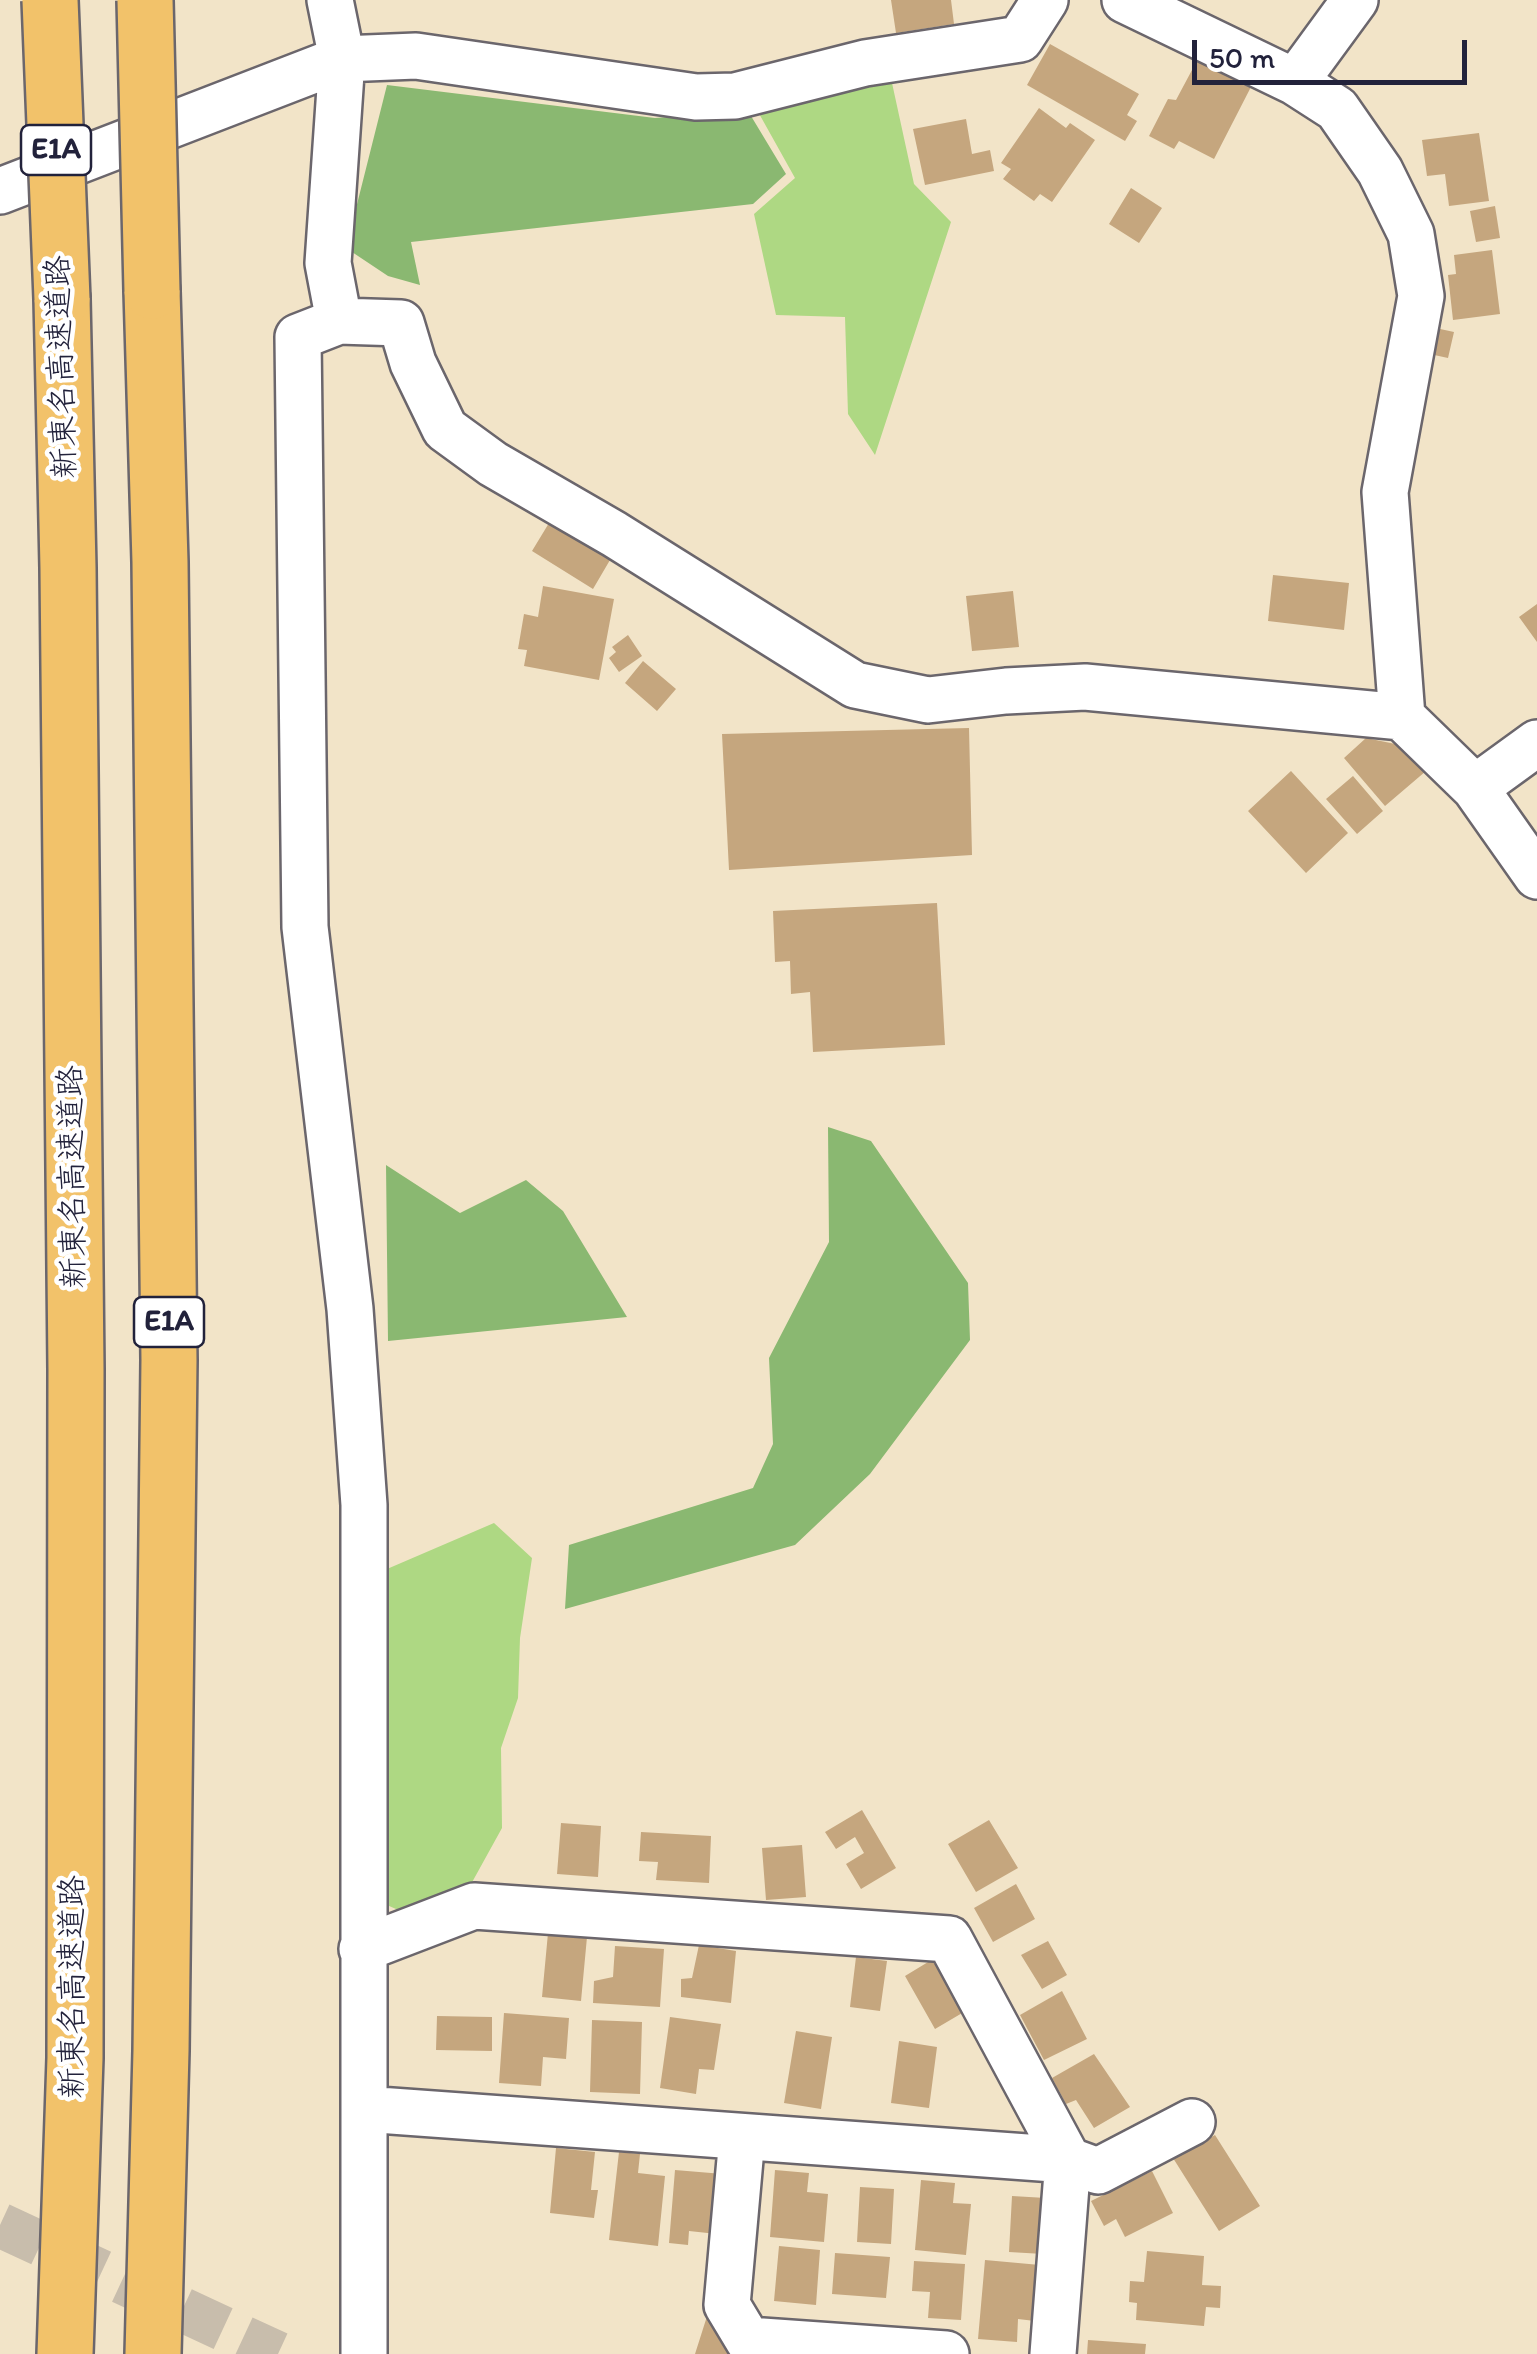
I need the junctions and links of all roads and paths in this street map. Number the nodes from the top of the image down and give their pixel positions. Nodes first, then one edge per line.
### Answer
1 (50, 0) edge
2 (145, 0) edge
3 (330, 0) edge
4 (1045, 0) edge
5 (1125, 0) edge
6 (1355, 0) edge
7 (342, 59) junction
8 (1295, 82) junction
9 (0, 191) edge
10 (339, 321) junction
11 (1402, 716) junction
12 (1537, 743) edge
13 (1475, 788) junction
14 (1537, 876) edge
15 (362, 1949) junction
16 (364, 2109) junction
17 (1192, 2122) dead end
18 (742, 2136) junction
19 (1068, 2160) junction
20 (66, 2354) edge
21 (154, 2354) edge
22 (364, 2354) edge
23 (946, 2354) edge
24 (1053, 2354) edge

1 - 20 highway, 新東名高速道路 / E1A, bridge
2 - 21 highway, E1A, bridge
3 - 7 street
4 - 7 street
5 - 8 street
6 - 8 street
7 - 9 street
7 - 10 street
8 - 11 street
10 - 11 street
10 - 15 street
11 - 13 street
12 - 13 street
13 - 14 street
15 - 16 street
15 - 19 street
16 - 18 street
16 - 22 street
17 - 19 street
18 - 19 street
18 - 23 street
19 - 24 street

